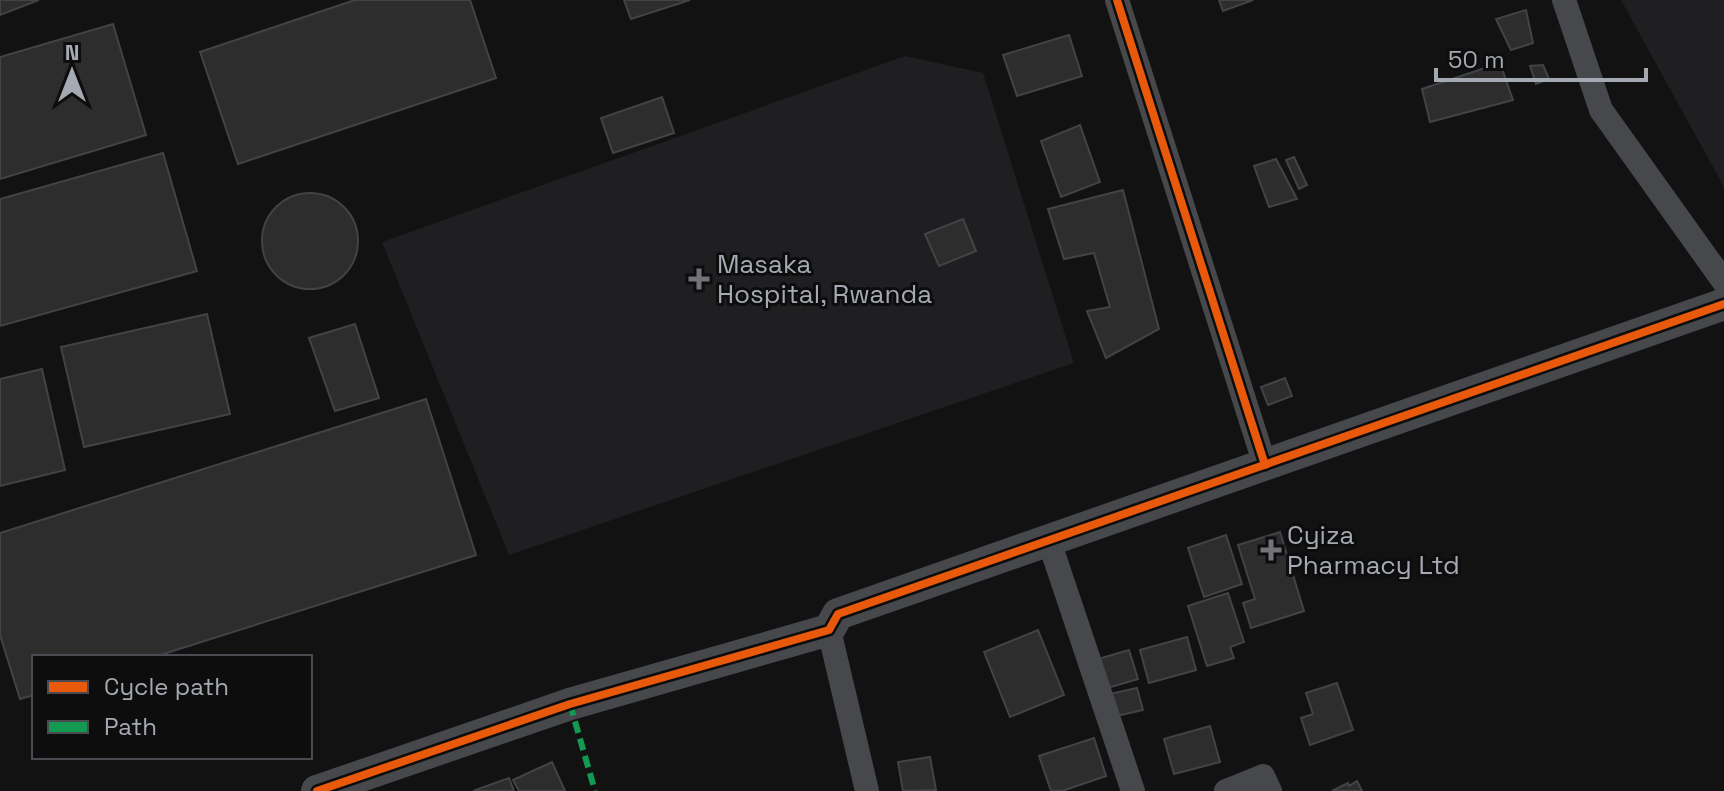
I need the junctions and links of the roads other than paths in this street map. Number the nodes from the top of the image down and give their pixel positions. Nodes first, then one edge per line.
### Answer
1 (1117, 0) edge
2 (1564, 0) edge
3 (1724, 282) edge
4 (1724, 304) edge
5 (1265, 465) junction
6 (1049, 541) junction
7 (829, 630) junction
8 (317, 791) edge
9 (867, 791) edge
10 (1133, 791) edge
11 (1226, 791) edge
12 (1270, 791) edge

1 - 5 street
2 - 3 street
4 - 5 street
5 - 6 street
6 - 7 street
6 - 10 street
7 - 8 street
7 - 9 street
11 - 12 street

